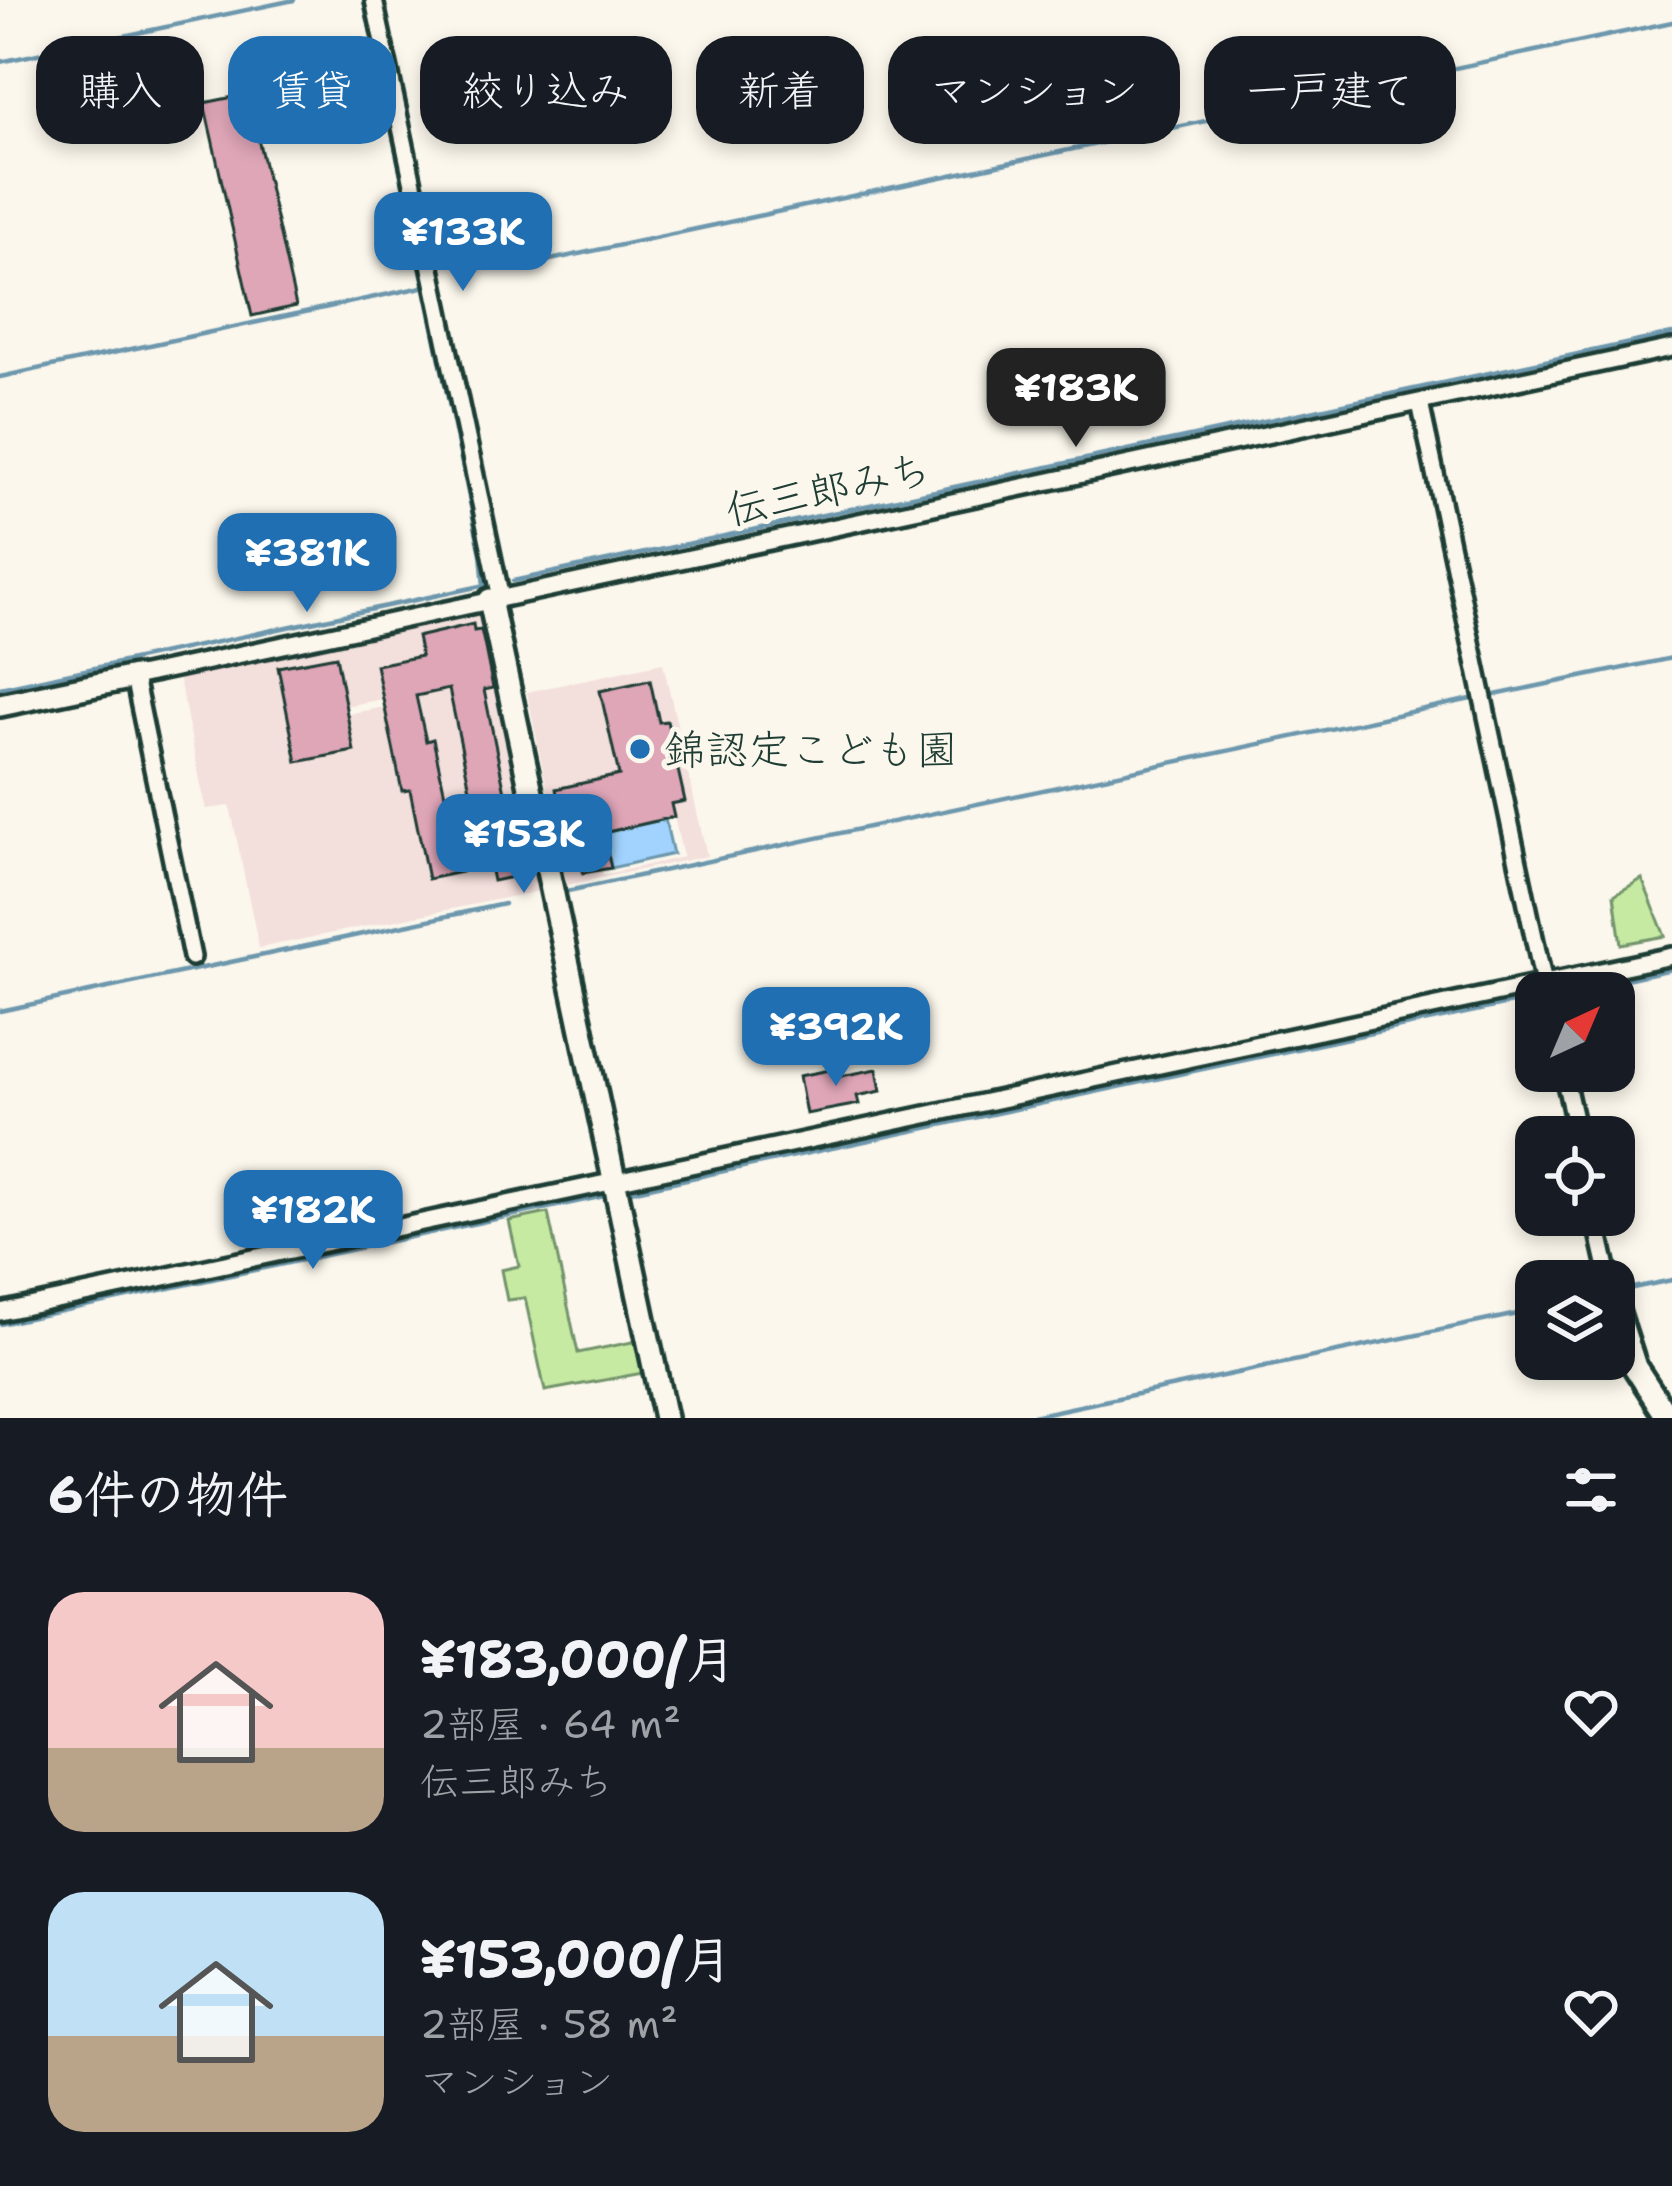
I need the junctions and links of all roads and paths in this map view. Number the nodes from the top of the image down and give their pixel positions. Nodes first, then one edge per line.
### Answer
1 (374, 0) edge
2 (1672, 348) edge
3 (1420, 403) junction
4 (496, 599) junction
5 (134, 677) junction
6 (0, 706) edge
7 (1672, 956) edge
8 (192, 957) dead end
9 (1541, 972) edge
10 (1610, 972) edge
11 (1515, 995) edge
12 (616, 1189) junction
13 (0, 1312) edge
14 (1635, 1367) edge
15 (665, 1418) edge
16 (1668, 1418) edge

1 - 4 street
2 - 3 street, 伝三郎みち
3 - 4 street, 伝三郎みち
3 - 9 street
4 - 5 street, 伝三郎みち
4 - 12 street
5 - 6 street, 伝三郎みち
5 - 8 street
7 - 10 street
11 - 12 street
12 - 13 street
12 - 15 street
14 - 16 street

